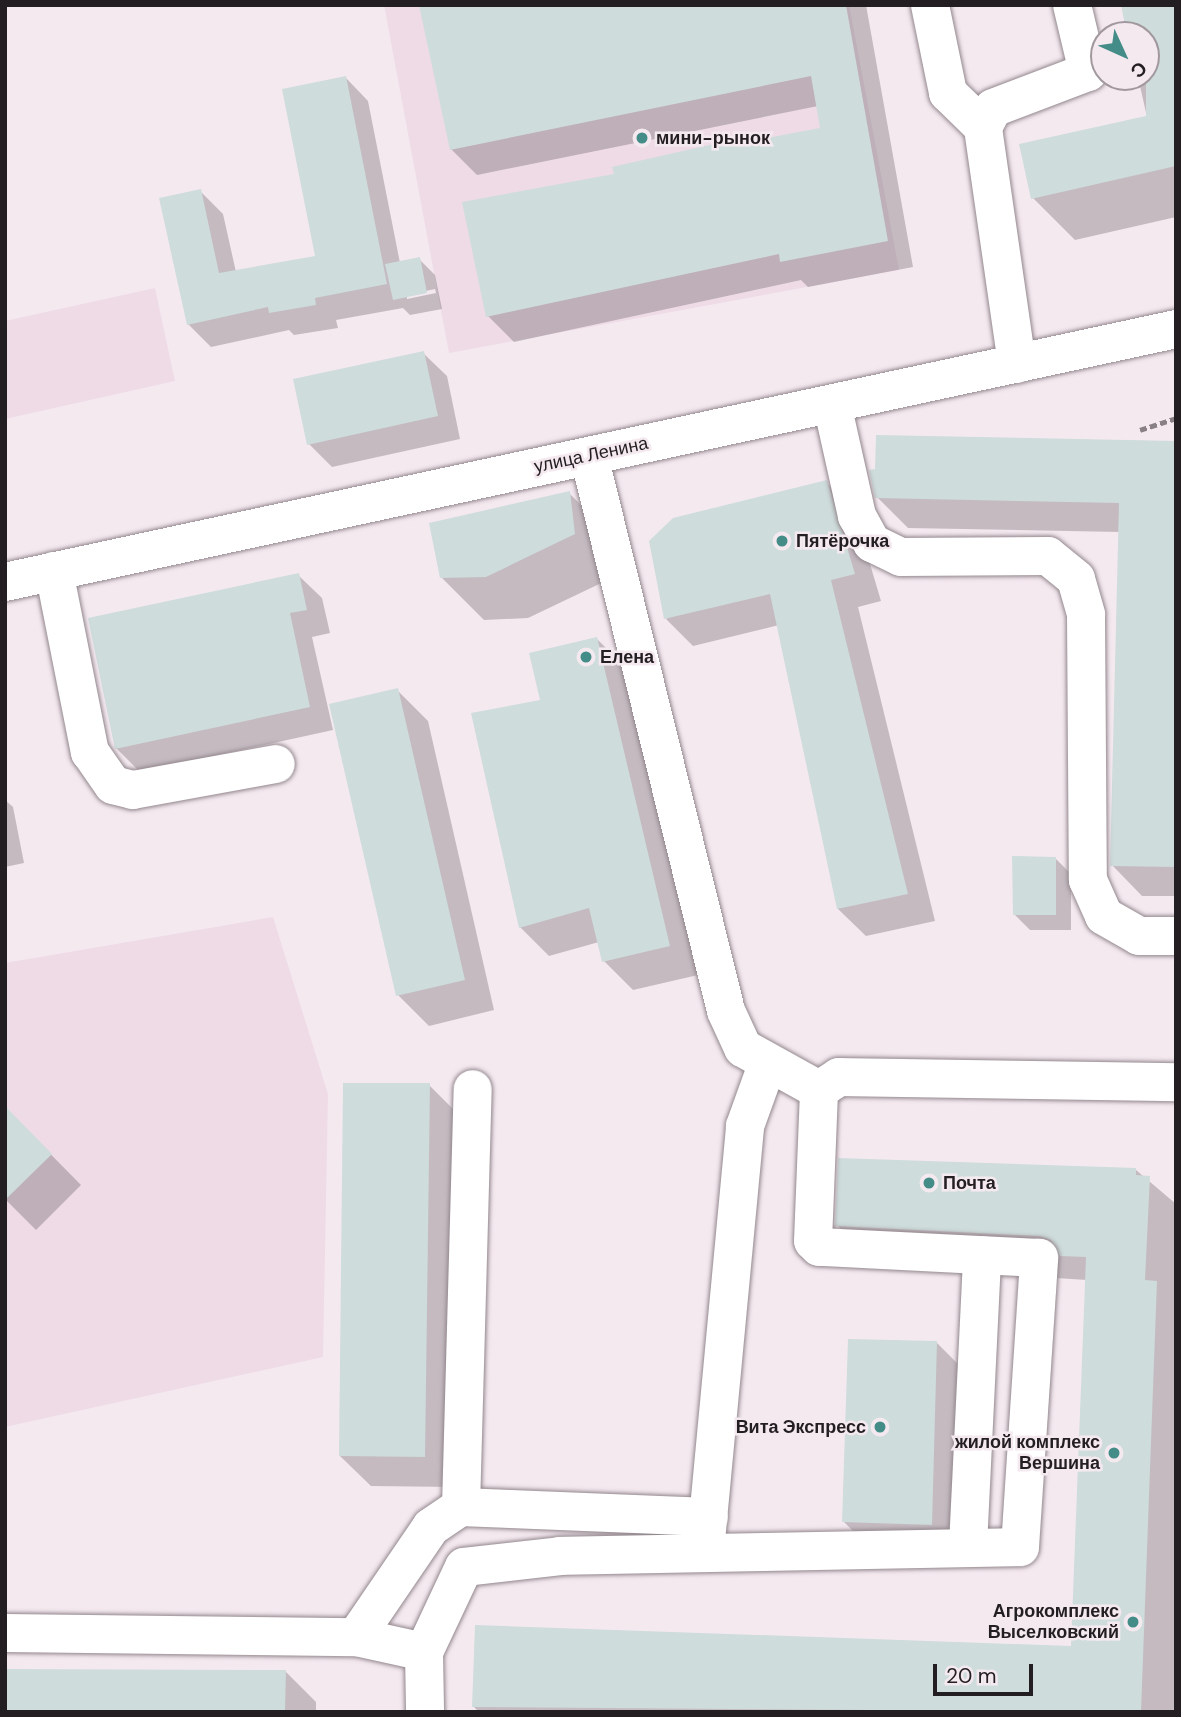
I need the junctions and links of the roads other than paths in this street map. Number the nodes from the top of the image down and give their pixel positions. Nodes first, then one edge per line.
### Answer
1 (930, 5) edge
2 (1072, 5) edge
3 (983, 127) junction
4 (1176, 329) edge
5 (1017, 364) junction
6 (832, 404) junction
7 (589, 456) junction
8 (54, 571) junction
9 (5, 582) edge
10 (276, 764) dead end
11 (1176, 936) edge
12 (767, 1065) junction
13 (1176, 1082) edge
14 (473, 1089) dead end
15 (819, 1090) junction
16 (982, 1255) junction
17 (461, 1507) junction
18 (707, 1534) junction
19 (968, 1546) junction
20 (5, 1633) edge
21 (356, 1637) junction
22 (424, 1653) junction
23 (425, 1712) edge

1 - 3 street
2 - 3 street
3 - 5 street
4 - 5 street, улица Ленина
5 - 6 street, улица Ленина
6 - 7 street, улица Ленина
6 - 11 street
7 - 8 street, улица Ленина
7 - 12 street
8 - 9 street, улица Ленина
8 - 10 street
12 - 15 street
12 - 18 street
13 - 15 street
14 - 17 street
15 - 16 street
16 - 19 street
16 - 19 street
17 - 18 street
17 - 21 street
18 - 19 street
18 - 22 street
20 - 21 street
21 - 22 street
22 - 23 street

